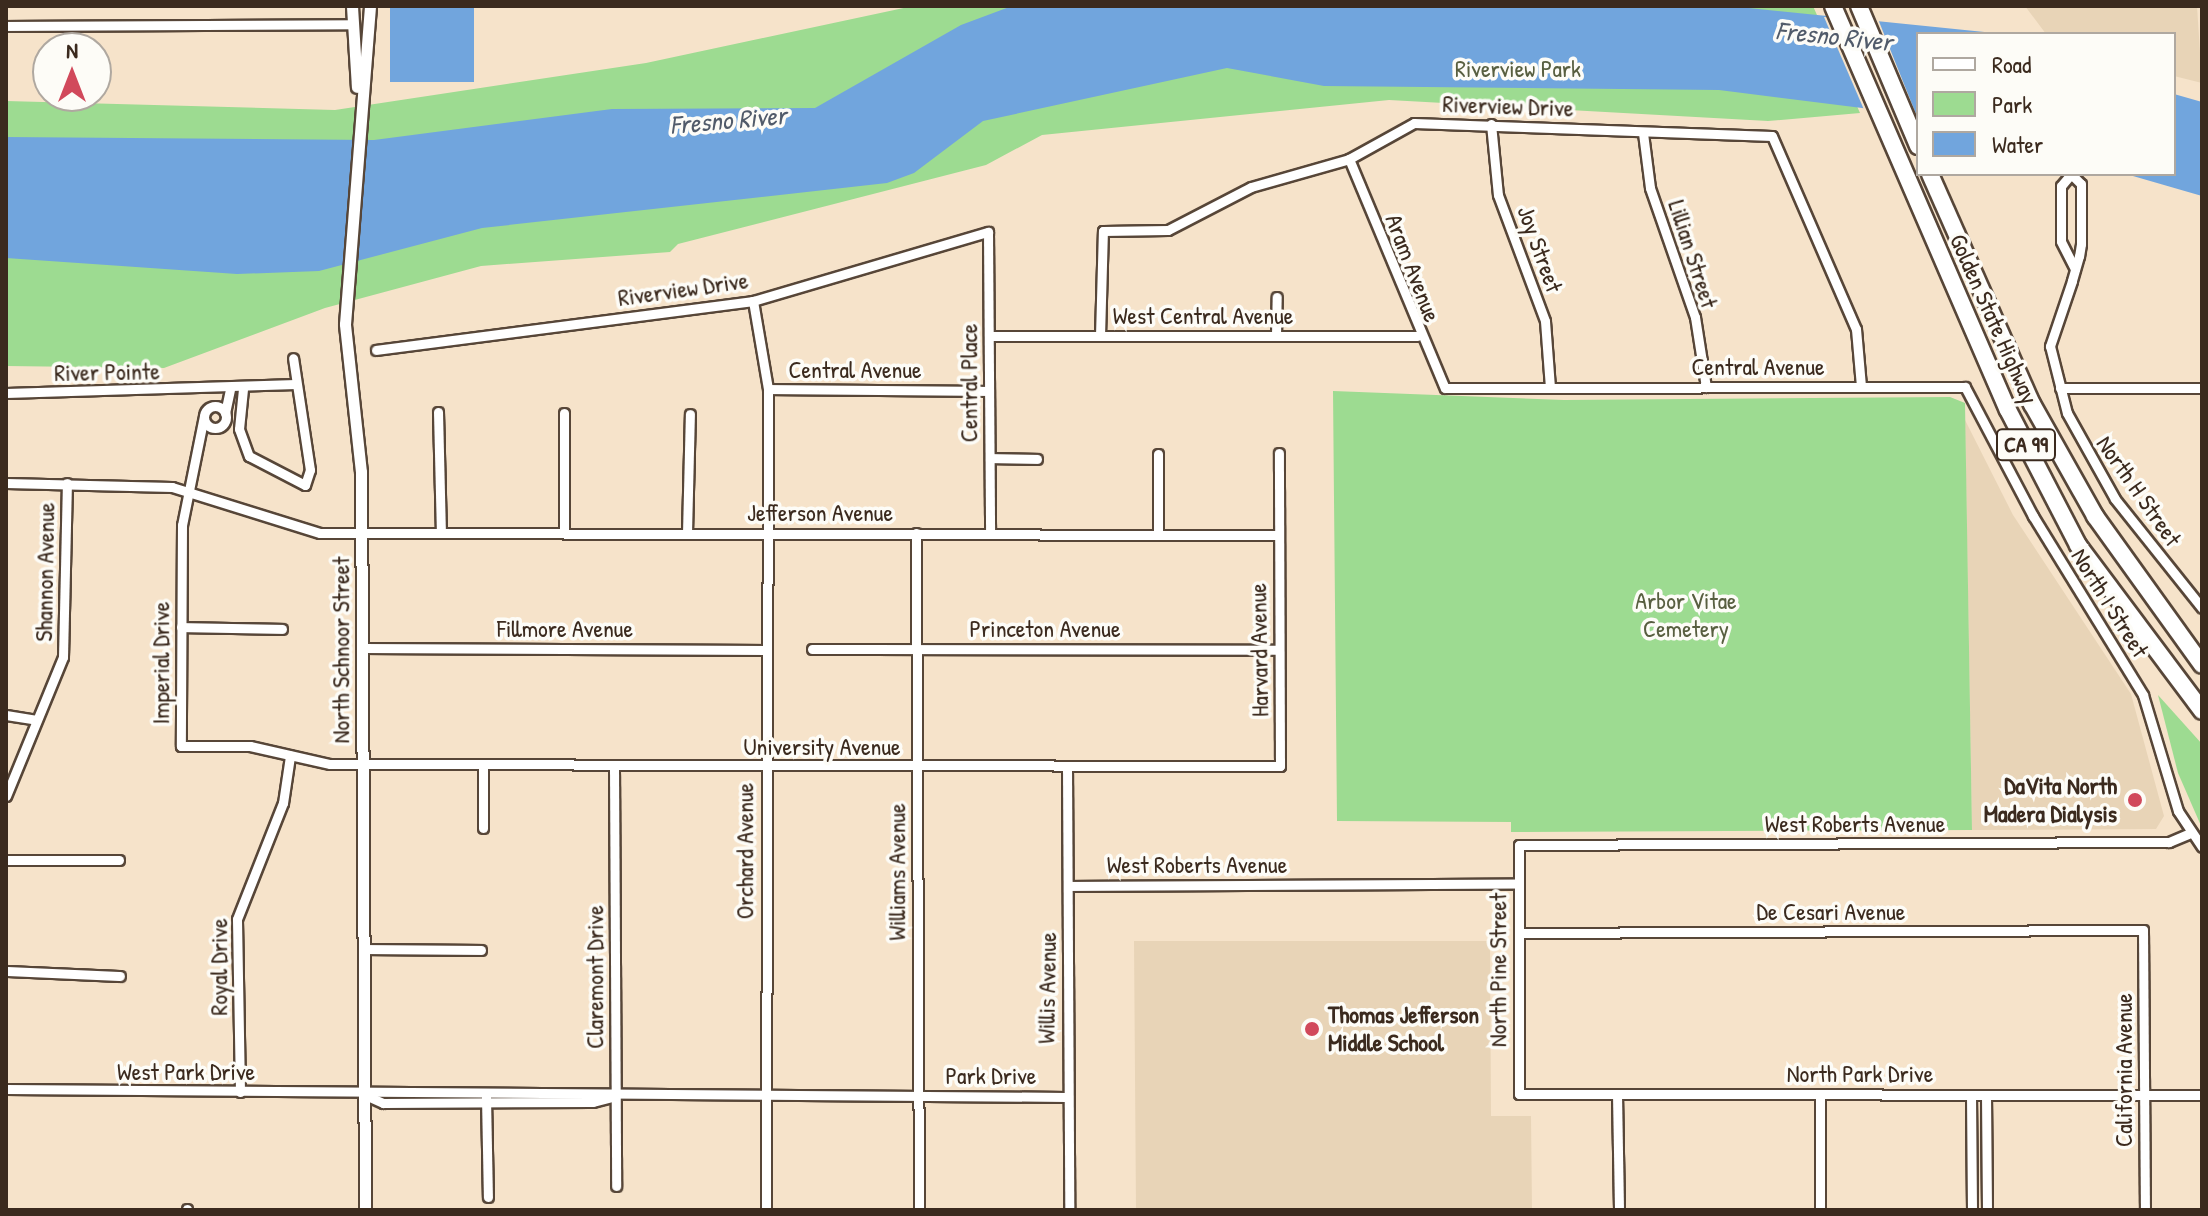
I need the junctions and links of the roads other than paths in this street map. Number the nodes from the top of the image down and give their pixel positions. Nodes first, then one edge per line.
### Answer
1 (352, 6) edge
2 (370, 6) edge
3 (1833, 6) edge
4 (1859, 6) edge
5 (352, 24) junction
6 (6, 26) edge
7 (358, 92) junction
8 (1491, 124) junction
9 (1643, 133) junction
10 (1916, 141) edge
11 (1349, 159) junction
12 (1931, 176) edge
13 (2069, 176) edge
14 (2073, 176) edge
15 (988, 232) joint
16 (2075, 269) junction
17 (1277, 297) dead end
18 (753, 301) junction
19 (989, 336) junction
20 (1100, 336) junction
21 (1276, 336) junction
22 (1417, 336) junction
23 (376, 350) dead end
24 (293, 358) dead end
25 (296, 384) junction
26 (1861, 386) junction
27 (1706, 387) junction
28 (1965, 387) joint
29 (1550, 388) junction
30 (2060, 388) junction
31 (2202, 388) edge
32 (243, 389) junction
33 (768, 389) junction
34 (230, 390) junction
35 (209, 391) junction
36 (989, 391) junction
37 (6, 393) edge
38 (438, 412) dead end
39 (206, 413) junction
40 (225, 413) junction
41 (564, 413) dead end
42 (690, 414) dead end
43 (211, 427) junction
44 (197, 447) junction
45 (1279, 453) dead end
46 (1158, 454) dead end
47 (990, 458) junction
48 (1037, 459) dead end
49 (6, 483) edge
50 (67, 483) junction
51 (189, 492) junction
52 (441, 532) junction
53 (564, 532) junction
54 (687, 533) junction
55 (767, 533) junction
56 (916, 533) junction
57 (362, 534) junction
58 (990, 534) junction
59 (1158, 534) junction
60 (1278, 535) junction
61 (2202, 608) edge
62 (181, 627) junction
63 (282, 629) dead end
64 (363, 648) junction
65 (812, 649) dead end
66 (916, 649) junction
67 (767, 650) junction
68 (1279, 650) junction
69 (2202, 665) edge
70 (2202, 711) edge
71 (6, 715) edge
72 (37, 720) junction
73 (290, 756) junction
74 (364, 764) junction
75 (483, 765) junction
76 (917, 766) junction
77 (1067, 766) junction
78 (1280, 766) joint
79 (614, 767) junction
80 (765, 767) junction
81 (6, 796) edge
82 (483, 828) dead end
83 (2188, 834) junction
84 (1519, 845) joint
85 (2202, 847) edge
86 (6, 860) edge
87 (119, 860) dead end
88 (1518, 884) junction
89 (1068, 886) junction
90 (2143, 930) joint
91 (1519, 933) junction
92 (365, 949) junction
93 (481, 950) dead end
94 (6, 971) edge
95 (120, 976) dead end
96 (6, 1089) edge
97 (486, 1090) junction
98 (240, 1092) junction
99 (1519, 1094) joint
100 (1617, 1094) junction
101 (1820, 1094) junction
102 (365, 1095) junction
103 (616, 1095) junction
104 (1971, 1095) junction
105 (1986, 1095) junction
106 (2144, 1095) junction
107 (2202, 1095) edge
108 (764, 1096) junction
109 (917, 1096) junction
110 (1066, 1097) junction
111 (486, 1103) junction
112 (616, 1186) dead end
113 (488, 1197) dead end
114 (365, 1210) edge
115 (766, 1210) edge
116 (919, 1210) edge
117 (1069, 1210) edge
118 (1619, 1210) edge
119 (1820, 1210) edge
120 (1972, 1210) edge
121 (1987, 1210) edge
122 (2145, 1210) edge

1 - 5 street, North Schnoor Street
2 - 7 street, North Schnoor Street
3 - 70 highway, Golden State Highway / CA 99
4 - 10 highway
5 - 6 street
5 - 7 street, North Schnoor Street
7 - 57 street, North Schnoor Street
8 - 9 street, Riverview Drive
8 - 11 street, Riverview Drive
8 - 29 street, Joy Street
9 - 26 street, Riverview Drive
9 - 27 street, Lillian Street
11 - 20 street, Riverview Drive
11 - 22 street, Aram Avenue
12 - 69 highway, Golden State Highway / CA 99
13 - 16 street, North H Street
14 - 16 street, North H Street
15 - 18 street, Riverview Drive
15 - 19 street, Central Place
16 - 30 street, North H Street
17 - 21 street
18 - 23 street, Riverview Drive
18 - 33 street, Orchard Avenue
19 - 20 street, West Central Avenue
19 - 36 street, Central Place
20 - 21 street, West Central Avenue
21 - 22 street, West Central Avenue
22 - 29 street, Aram Avenue
24 - 25 street
25 - 32 street, River Pointe
25 - 32 street
26 - 27 street, Central Avenue
26 - 28 street, Central Avenue
27 - 29 street, Central Avenue
28 - 83 street, North I Street
30 - 31 street
30 - 61 street, North H Street
32 - 34 street, River Pointe
33 - 36 street, Central Avenue
33 - 55 street, Orchard Avenue
34 - 35 street, River Pointe
34 - 40 street
35 - 37 street, River Pointe
35 - 39 street
36 - 47 street, Central Place
38 - 52 street
39 - 40 street
39 - 43 street
39 - 44 street
40 - 43 street
41 - 53 street
42 - 54 street
43 - 44 street
44 - 51 street
45 - 60 street, Harvard Avenue
46 - 59 street
47 - 48 street
47 - 58 street, Central Place
49 - 50 street
50 - 51 street
50 - 72 street, Shannon Avenue
51 - 57 street
51 - 62 street, Imperial Drive
52 - 53 street, Jefferson Avenue
52 - 57 street, Jefferson Avenue
53 - 54 street, Jefferson Avenue
54 - 55 street, Jefferson Avenue
55 - 56 street, Jefferson Avenue
55 - 67 street, Orchard Avenue
56 - 58 street, Jefferson Avenue
56 - 66 street, Williams Avenue
57 - 64 street, North Schnoor Street
58 - 59 street, Jefferson Avenue
59 - 60 street, Jefferson Avenue
60 - 68 street, Harvard Avenue
62 - 63 street
62 - 73 street, Imperial Drive
64 - 67 street, Fillmore Avenue
64 - 74 street, North Schnoor Street
65 - 66 street, Princeton Avenue
66 - 68 street, Princeton Avenue
66 - 76 street, Williams Avenue
67 - 80 street, Orchard Avenue
68 - 78 street, Harvard Avenue
71 - 72 street
72 - 81 street, Shannon Avenue
73 - 74 street, Imperial Drive
73 - 98 street, Royal Drive
74 - 75 street, University Avenue
74 - 92 street, North Schnoor Street
75 - 79 street, University Avenue
75 - 82 street
76 - 77 street, University Avenue
76 - 80 street, University Avenue
76 - 109 street, Williams Avenue
77 - 78 street, University Avenue
77 - 89 street, Willis Avenue
79 - 80 street, University Avenue
79 - 103 street, Claremont Drive
80 - 108 street, Orchard Avenue
83 - 84 street, West Roberts Avenue
83 - 85 street, North I Street
84 - 88 street, North Pine Street
86 - 87 street
88 - 89 street, West Roberts Avenue
88 - 91 street, North Pine Street
89 - 110 street, Willis Avenue
90 - 91 street, De Cesari Avenue
90 - 106 street, California Avenue
91 - 99 street, North Pine Street
92 - 93 street
92 - 102 street, North Schnoor Street
94 - 95 street
96 - 98 street, West Park Drive
97 - 102 street, West Park Drive
97 - 103 street, West Park Drive
97 - 111 street
98 - 102 street, West Park Drive
99 - 100 street, North Park Drive
100 - 101 street, North Park Drive
100 - 118 street
101 - 104 street, North Park Drive
101 - 119 street
102 - 111 street, West Park Drive
102 - 114 street, North Schnoor Street
103 - 108 street, West Park Drive
103 - 111 street, West Park Drive
103 - 112 street, Claremont Drive
104 - 105 street, North Park Drive
104 - 120 street
105 - 106 street, North Park Drive
105 - 121 street
106 - 107 street, North Park Drive
106 - 122 street, California Avenue
108 - 109 street, West Park Drive
108 - 115 street, Orchard Avenue
109 - 110 street, Park Drive
109 - 116 street, Williams Avenue
110 - 117 street, Willis Avenue
111 - 113 street

